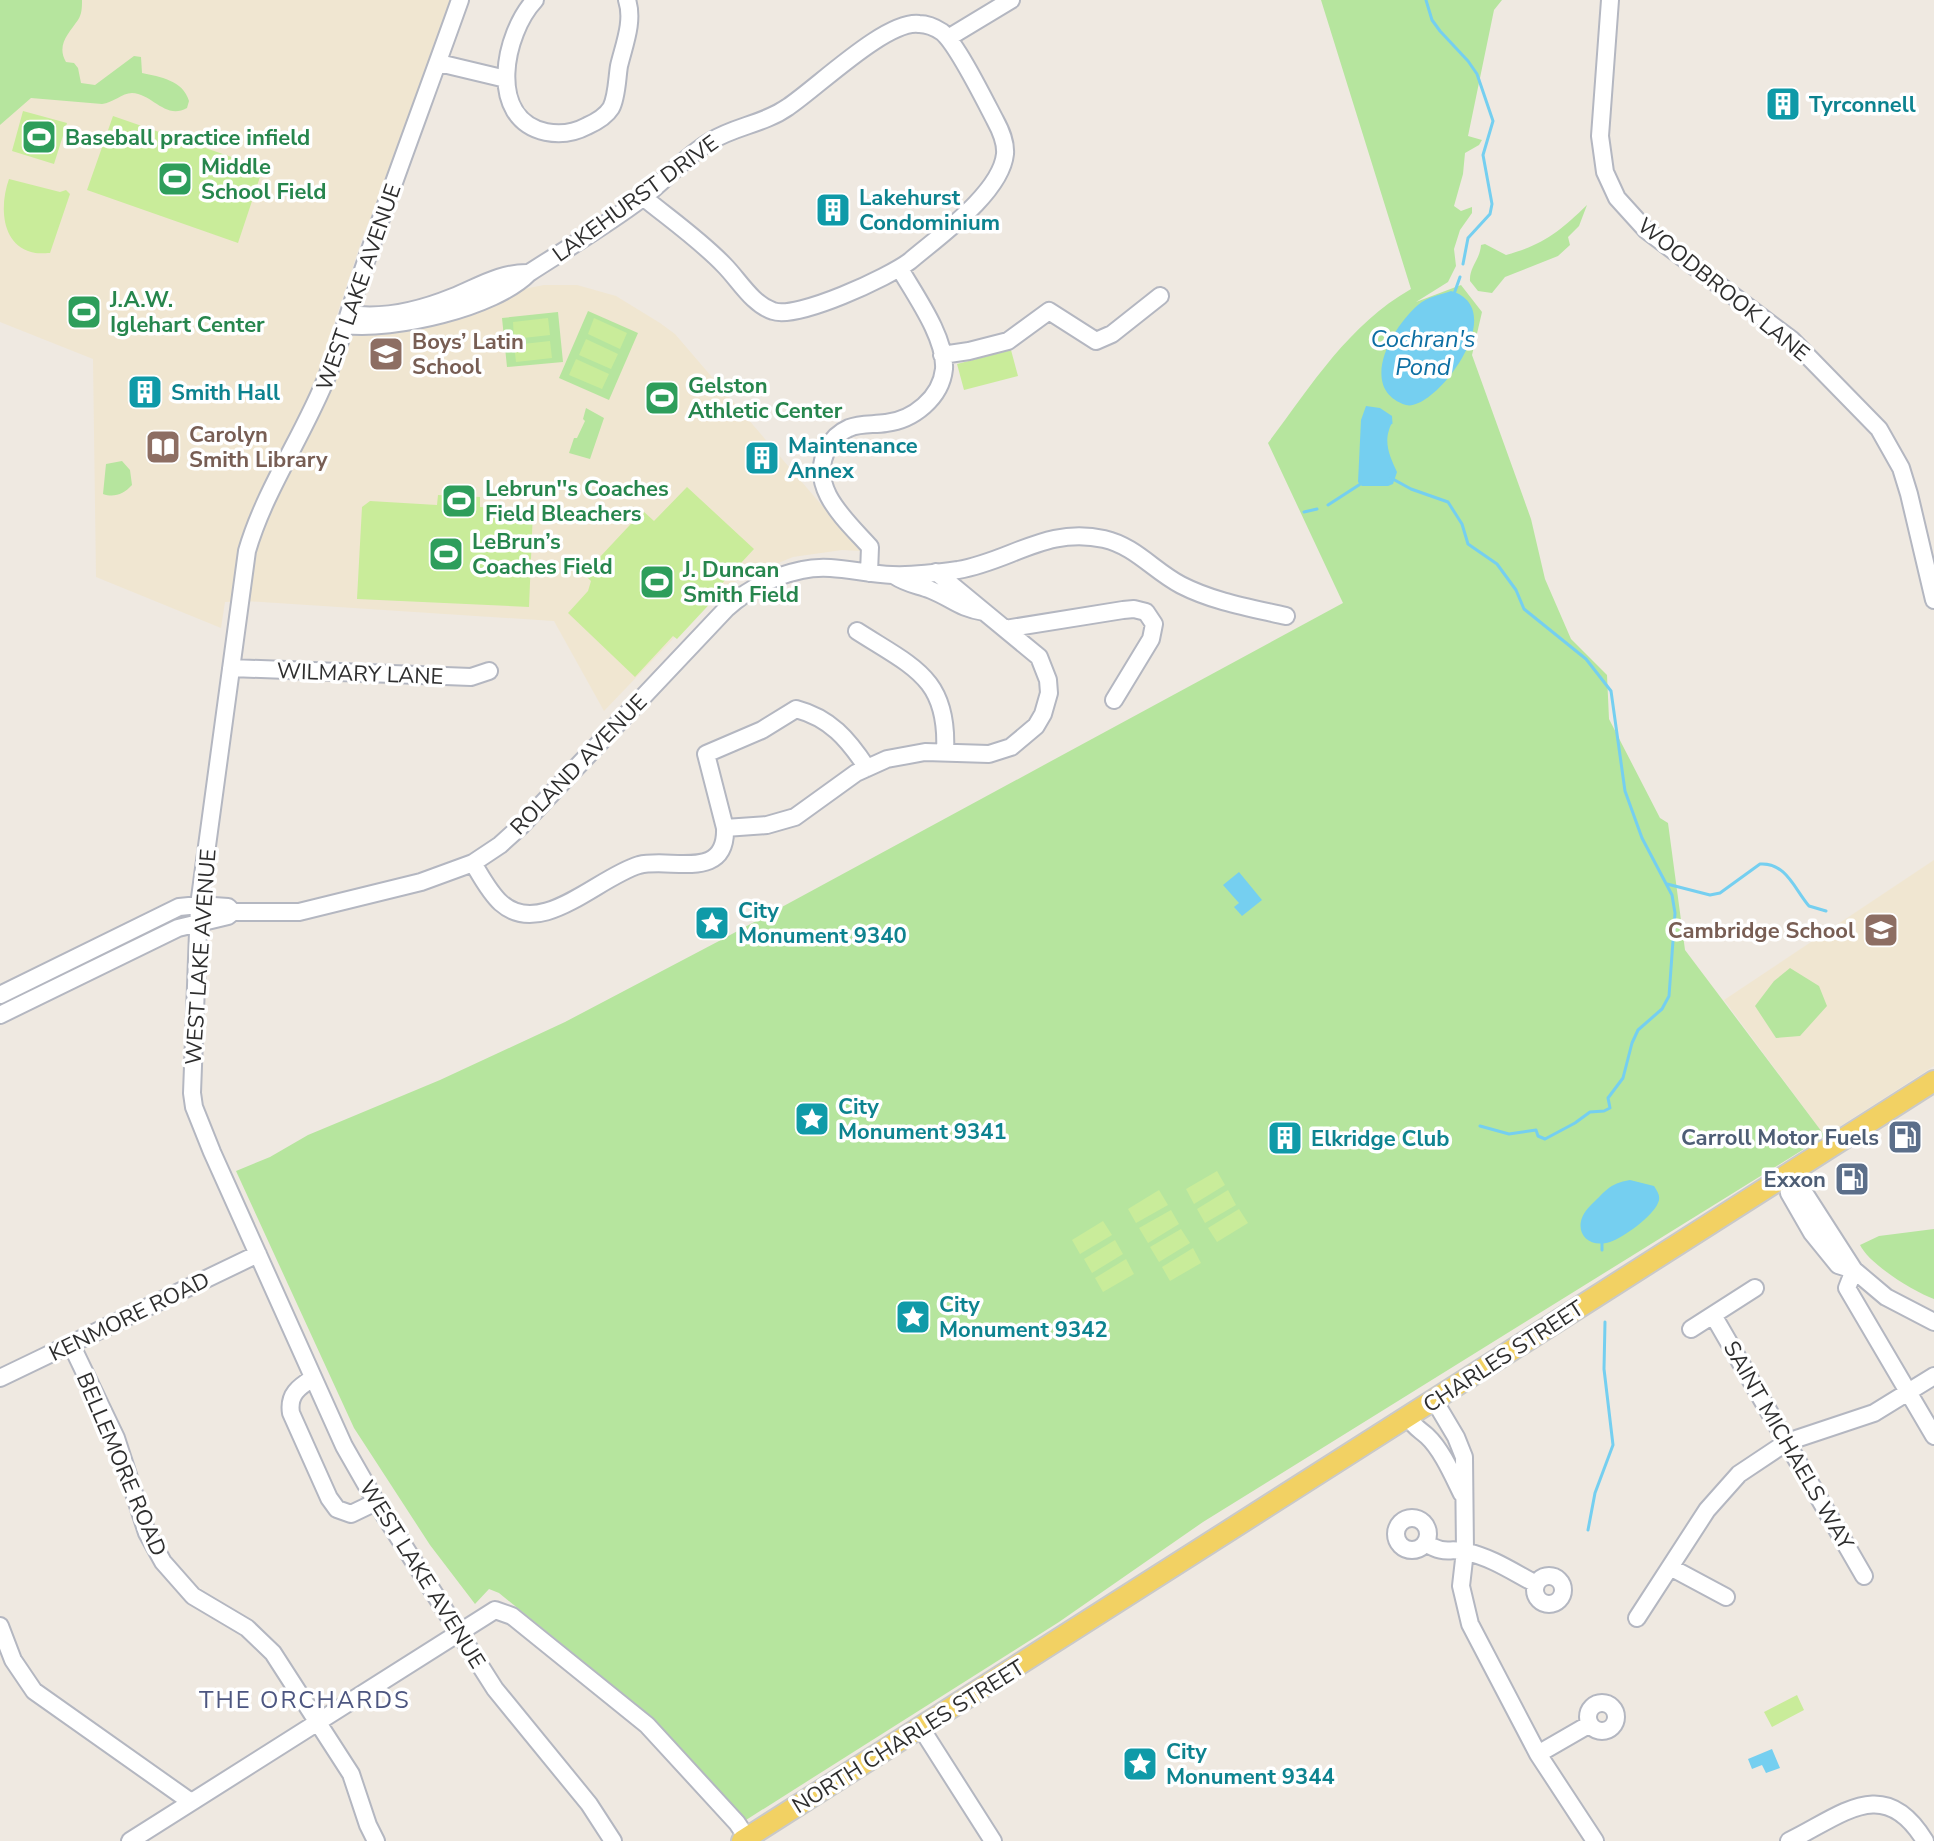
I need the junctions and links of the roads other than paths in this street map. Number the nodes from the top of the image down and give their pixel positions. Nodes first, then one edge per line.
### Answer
1 (460, 0) edge
2 (535, 0) edge
3 (627, 0) edge
4 (1011, 0) edge
5 (1610, 0) edge
6 (948, 38) junction
7 (439, 63) junction
8 (506, 79) junction
9 (643, 197) junction
10 (900, 269) junction
11 (1160, 296) dead end
12 (347, 320) junction
13 (942, 355) junction
14 (1926, 534) edge
15 (936, 572) junction
16 (869, 573) junction
17 (894, 575) junction
18 (1934, 600) edge
19 (985, 612) junction
20 (1286, 616) dead end
21 (1005, 629) junction
22 (857, 631) dead end
23 (231, 668) junction
24 (489, 671) dead end
25 (1114, 700) dead end
26 (945, 752) junction
27 (867, 768) junction
28 (725, 828) junction
29 (473, 863) junction
30 (199, 913) junction
31 (1, 993) edge
32 (5, 1012) edge
33 (1934, 1081) edge
34 (1787, 1174) junction
35 (258, 1254) junction
36 (1854, 1270) junction
37 (1755, 1288) dead end
38 (1713, 1315) junction
39 (1934, 1322) edge
40 (1691, 1329) dead end
41 (71, 1344) junction
42 (1934, 1376) edge
43 (0, 1378) edge
44 (313, 1378) junction
45 (1909, 1394) junction
46 (1434, 1400) junction
47 (1408, 1417) junction
48 (1934, 1436) edge
49 (1787, 1442) junction
50 (1464, 1499) junction
51 (376, 1502) junction
52 (1425, 1543) dead end
53 (1465, 1551) junction
54 (1670, 1567) junction
55 (1864, 1576) dead end
56 (1536, 1584) dead end
57 (1726, 1597) dead end
58 (1637, 1618) dead end
59 (0, 1626) edge
60 (1073, 1632) joint
61 (459, 1633) junction
62 (318, 1722) junction
63 (1590, 1724) dead end
64 (921, 1728) junction
65 (1538, 1754) junction
66 (191, 1802) junction
67 (746, 1840) edge
68 (130, 1841) edge
69 (376, 1841) edge
70 (613, 1841) edge
71 (993, 1841) edge
72 (1595, 1841) edge
73 (1789, 1841) edge
74 (1925, 1841) edge

1 - 7 street, WEST LAKE AVENUE
2 - 8 street
3 - 8 street
4 - 6 street
5 - 14 street, WOODBROOK LANE
6 - 9 street, LAKEHURST DRIVE
6 - 10 street
7 - 8 street
7 - 12 street, WEST LAKE AVENUE
9 - 10 street
9 - 12 street, LAKEHURST DRIVE
10 - 13 street
11 - 13 street
12 - 23 street, WEST LAKE AVENUE
13 - 16 street
14 - 18 street, WOODBROOK LANE
15 - 17 street
15 - 19 street
15 - 20 street
16 - 17 street, ROLAND AVENUE
16 - 29 street, ROLAND AVENUE
17 - 19 street
19 - 21 street
21 - 25 street
21 - 26 street
22 - 26 street
23 - 24 street, WILMARY LANE
23 - 30 street, WEST LAKE AVENUE
26 - 27 street
27 - 28 street
27 - 28 street
28 - 29 street
29 - 30 street, ROLAND AVENUE
30 - 31 street, ROLAND AVENUE
30 - 32 street
30 - 35 street, WEST LAKE AVENUE
31 - 32 street
33 - 34 main road, CHARLES STREET
34 - 36 street
34 - 46 main road, CHARLES STREET
35 - 41 street, KENMORE ROAD
35 - 44 street, WEST LAKE AVENUE
36 - 39 street
36 - 45 street
37 - 38 street
38 - 40 street
38 - 49 street, SAINT MICHAELS WAY
41 - 43 street, KENMORE ROAD
41 - 62 street, BELLEMORE ROAD
42 - 45 street
44 - 51 street, WEST LAKE AVENUE
44 - 51 street
45 - 48 street
45 - 49 street
46 - 47 main road, CHARLES STREET
46 - 50 street
47 - 50 street
47 - 60 main road, CHARLES STREET
49 - 54 street
49 - 55 street, SAINT MICHAELS WAY
50 - 53 street
51 - 61 street, WEST LAKE AVENUE
52 - 53 street
53 - 56 street
53 - 65 street
54 - 57 street
54 - 58 street
59 - 66 street
60 - 64 main road, NORTH CHARLES STREET
61 - 62 street
61 - 67 street
61 - 70 street, WEST LAKE AVENUE
62 - 66 street
62 - 69 street, BELLEMORE ROAD
63 - 65 street
64 - 67 main road, NORTH CHARLES STREET
64 - 71 street
65 - 72 street
66 - 68 street
73 - 74 street

